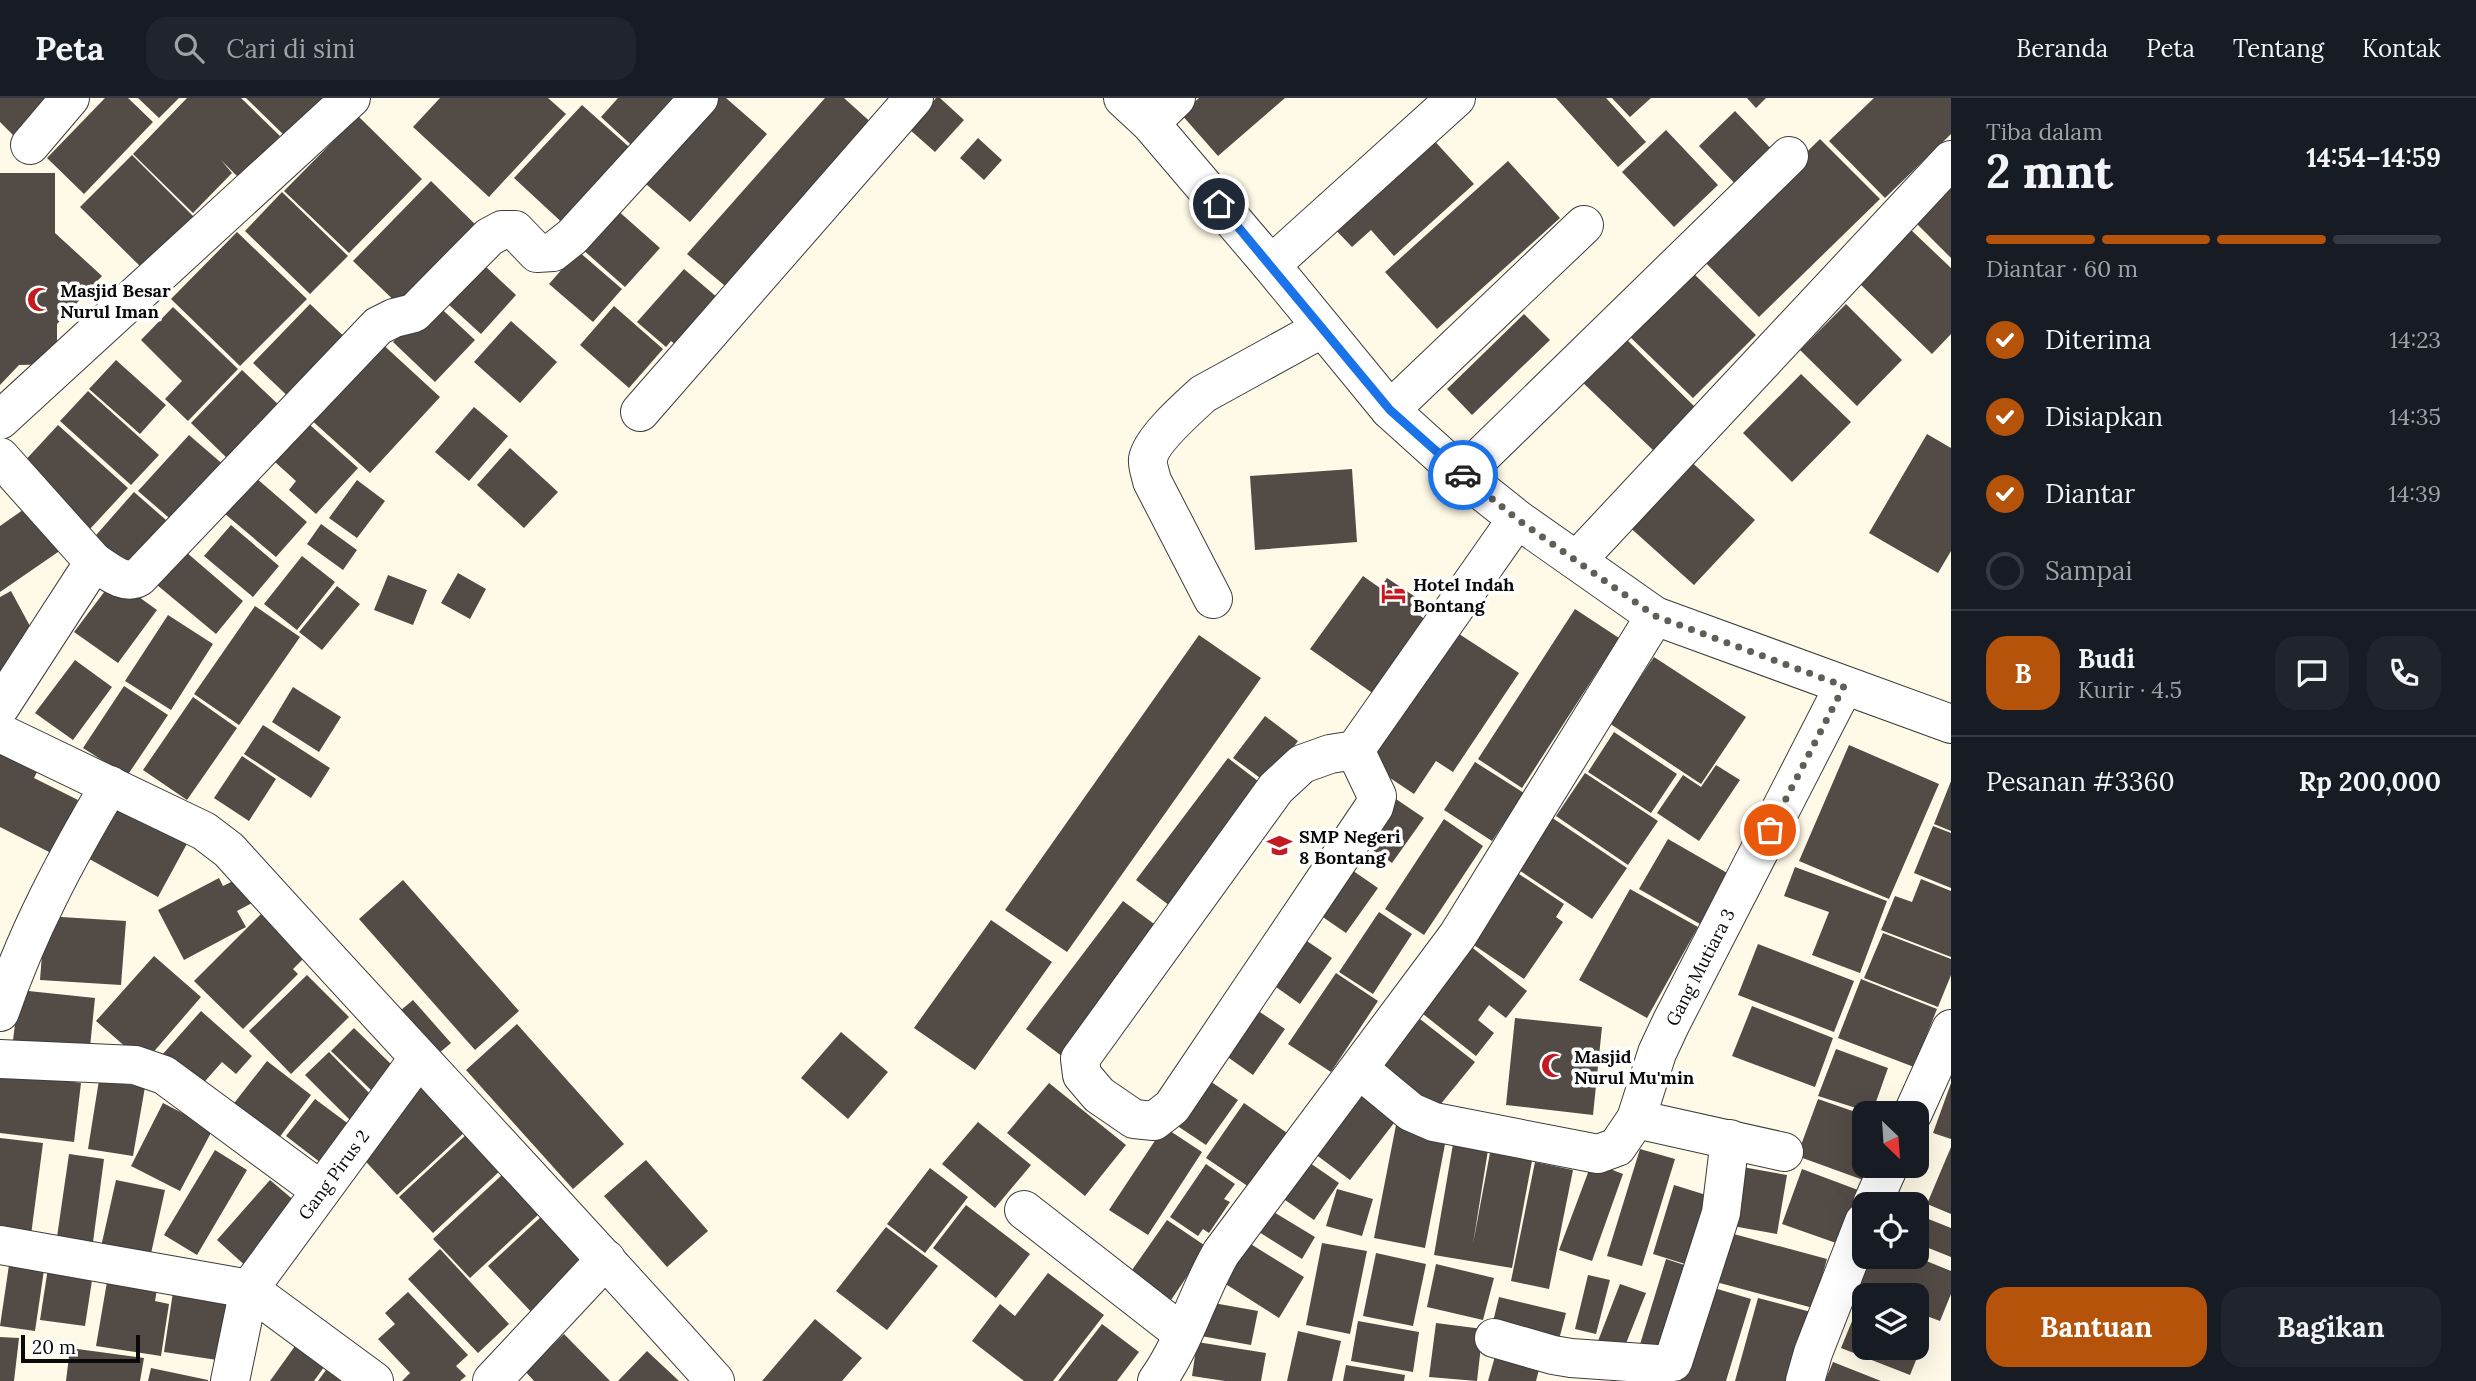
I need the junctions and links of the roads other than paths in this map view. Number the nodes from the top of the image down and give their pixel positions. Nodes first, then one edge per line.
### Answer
1 (71, 98) edge
2 (351, 98) edge
3 (699, 98) edge
4 (914, 98) edge
5 (1456, 98) edge
6 (1150, 106) edge
7 (30, 145) dead end
8 (1789, 156) dead end
9 (1951, 160) edge
10 (1584, 225) dead end
11 (1271, 265) junction
12 (1321, 329) junction
13 (1390, 410) junction
14 (640, 412) dead end
15 (0, 420) edge
16 (0, 457) edge
17 (1462, 475) junction
18 (1517, 519) junction
19 (1577, 560) junction
20 (94, 562) junction
21 (1213, 599) dead end
22 (1655, 616) junction
23 (1844, 686) junction
24 (0, 707) edge
25 (1951, 724) edge
26 (0, 733) edge
27 (1355, 750) junction
28 (110, 785) junction
29 (0, 1012) edge
30 (1951, 1029) edge
31 (0, 1059) edge
32 (418, 1059) junction
33 (1359, 1069) junction
34 (1918, 1101) edge
35 (1636, 1119) junction
36 (1730, 1139) junction
37 (1784, 1152) dead end
38 (320, 1191) junction
39 (1024, 1210) dead end
40 (0, 1245) edge
41 (1852, 1253) edge
42 (606, 1259) junction
43 (249, 1289) junction
44 (1182, 1334) junction
45 (1494, 1338) dead end
46 (1170, 1379) edge
47 (230, 1381) edge
48 (374, 1381) edge
49 (492, 1381) edge
50 (715, 1381) edge
51 (1805, 1381) edge

1 - 7 street
2 - 15 street
3 - 20 street
4 - 14 street
5 - 11 street
6 - 11 street
8 - 17 street
9 - 19 street
10 - 13 street
11 - 12 street
12 - 13 street
12 - 21 street
13 - 17 street
16 - 20 street
17 - 18 street
18 - 19 street
18 - 27 street
19 - 22 street
20 - 24 street
22 - 23 street
22 - 33 street
23 - 25 street
23 - 35 street, Gang Mutiara 3
26 - 28 street
27 - 27 street
28 - 29 street
28 - 32 street
30 - 34 street
31 - 38 street
32 - 38 street, Gang Pirus 2
32 - 42 street
33 - 35 street, Gang Mutiara 3
33 - 44 street
35 - 36 street
36 - 37 street
36 - 45 street
38 - 43 street, Gang Pirus 2
39 - 44 street
40 - 43 street
41 - 51 street
42 - 49 street
42 - 50 street
43 - 47 street
43 - 48 street
44 - 46 street

